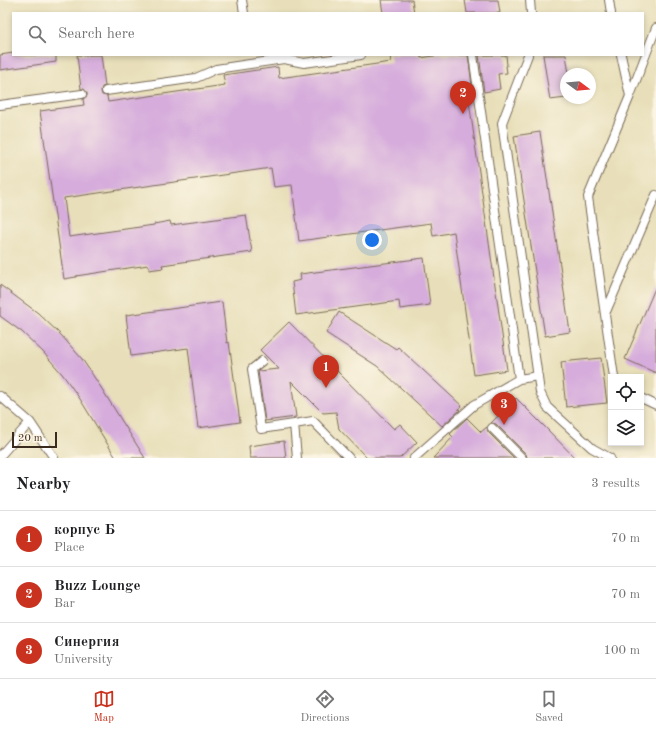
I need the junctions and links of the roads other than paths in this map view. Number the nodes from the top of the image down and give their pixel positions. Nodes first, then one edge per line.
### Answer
1 (242, 0) edge
2 (530, 0) edge
3 (608, 0) edge
4 (244, 12) edge
5 (531, 12) edge
6 (611, 12) edge
7 (656, 28) edge
8 (249, 56) edge
9 (353, 56) edge
10 (473, 56) edge
11 (528, 56) edge
12 (621, 56) edge
13 (251, 64) junction
14 (106, 91) dead end
15 (82, 94) dead end
16 (630, 96) junction
17 (0, 105) edge
18 (656, 195) edge
19 (605, 315) junction
20 (262, 361) dead end
21 (614, 374) edge
22 (538, 376) junction
23 (519, 379) junction
24 (0, 396) edge
25 (644, 399) edge
26 (656, 405) edge
27 (30, 422) junction
28 (294, 424) junction
29 (492, 428) dead end
30 (0, 456) edge
31 (54, 458) edge
32 (297, 458) edge
33 (349, 458) edge
34 (414, 458) edge
35 (522, 458) edge
36 (608, 458) edge

1 - 4 lane
2 - 5 lane
3 - 6 lane
7 - 16 lane
8 - 13 lane
9 - 13 lane
10 - 23 lane
11 - 22 lane
12 - 16 lane
13 - 14 lane
15 - 17 lane
16 - 19 lane
18 - 19 lane
19 - 21 lane
20 - 28 lane
22 - 23 lane
22 - 36 lane
23 - 34 lane
24 - 27 lane
25 - 26 lane
27 - 30 lane
27 - 31 lane
28 - 32 lane
28 - 33 lane
29 - 35 lane

